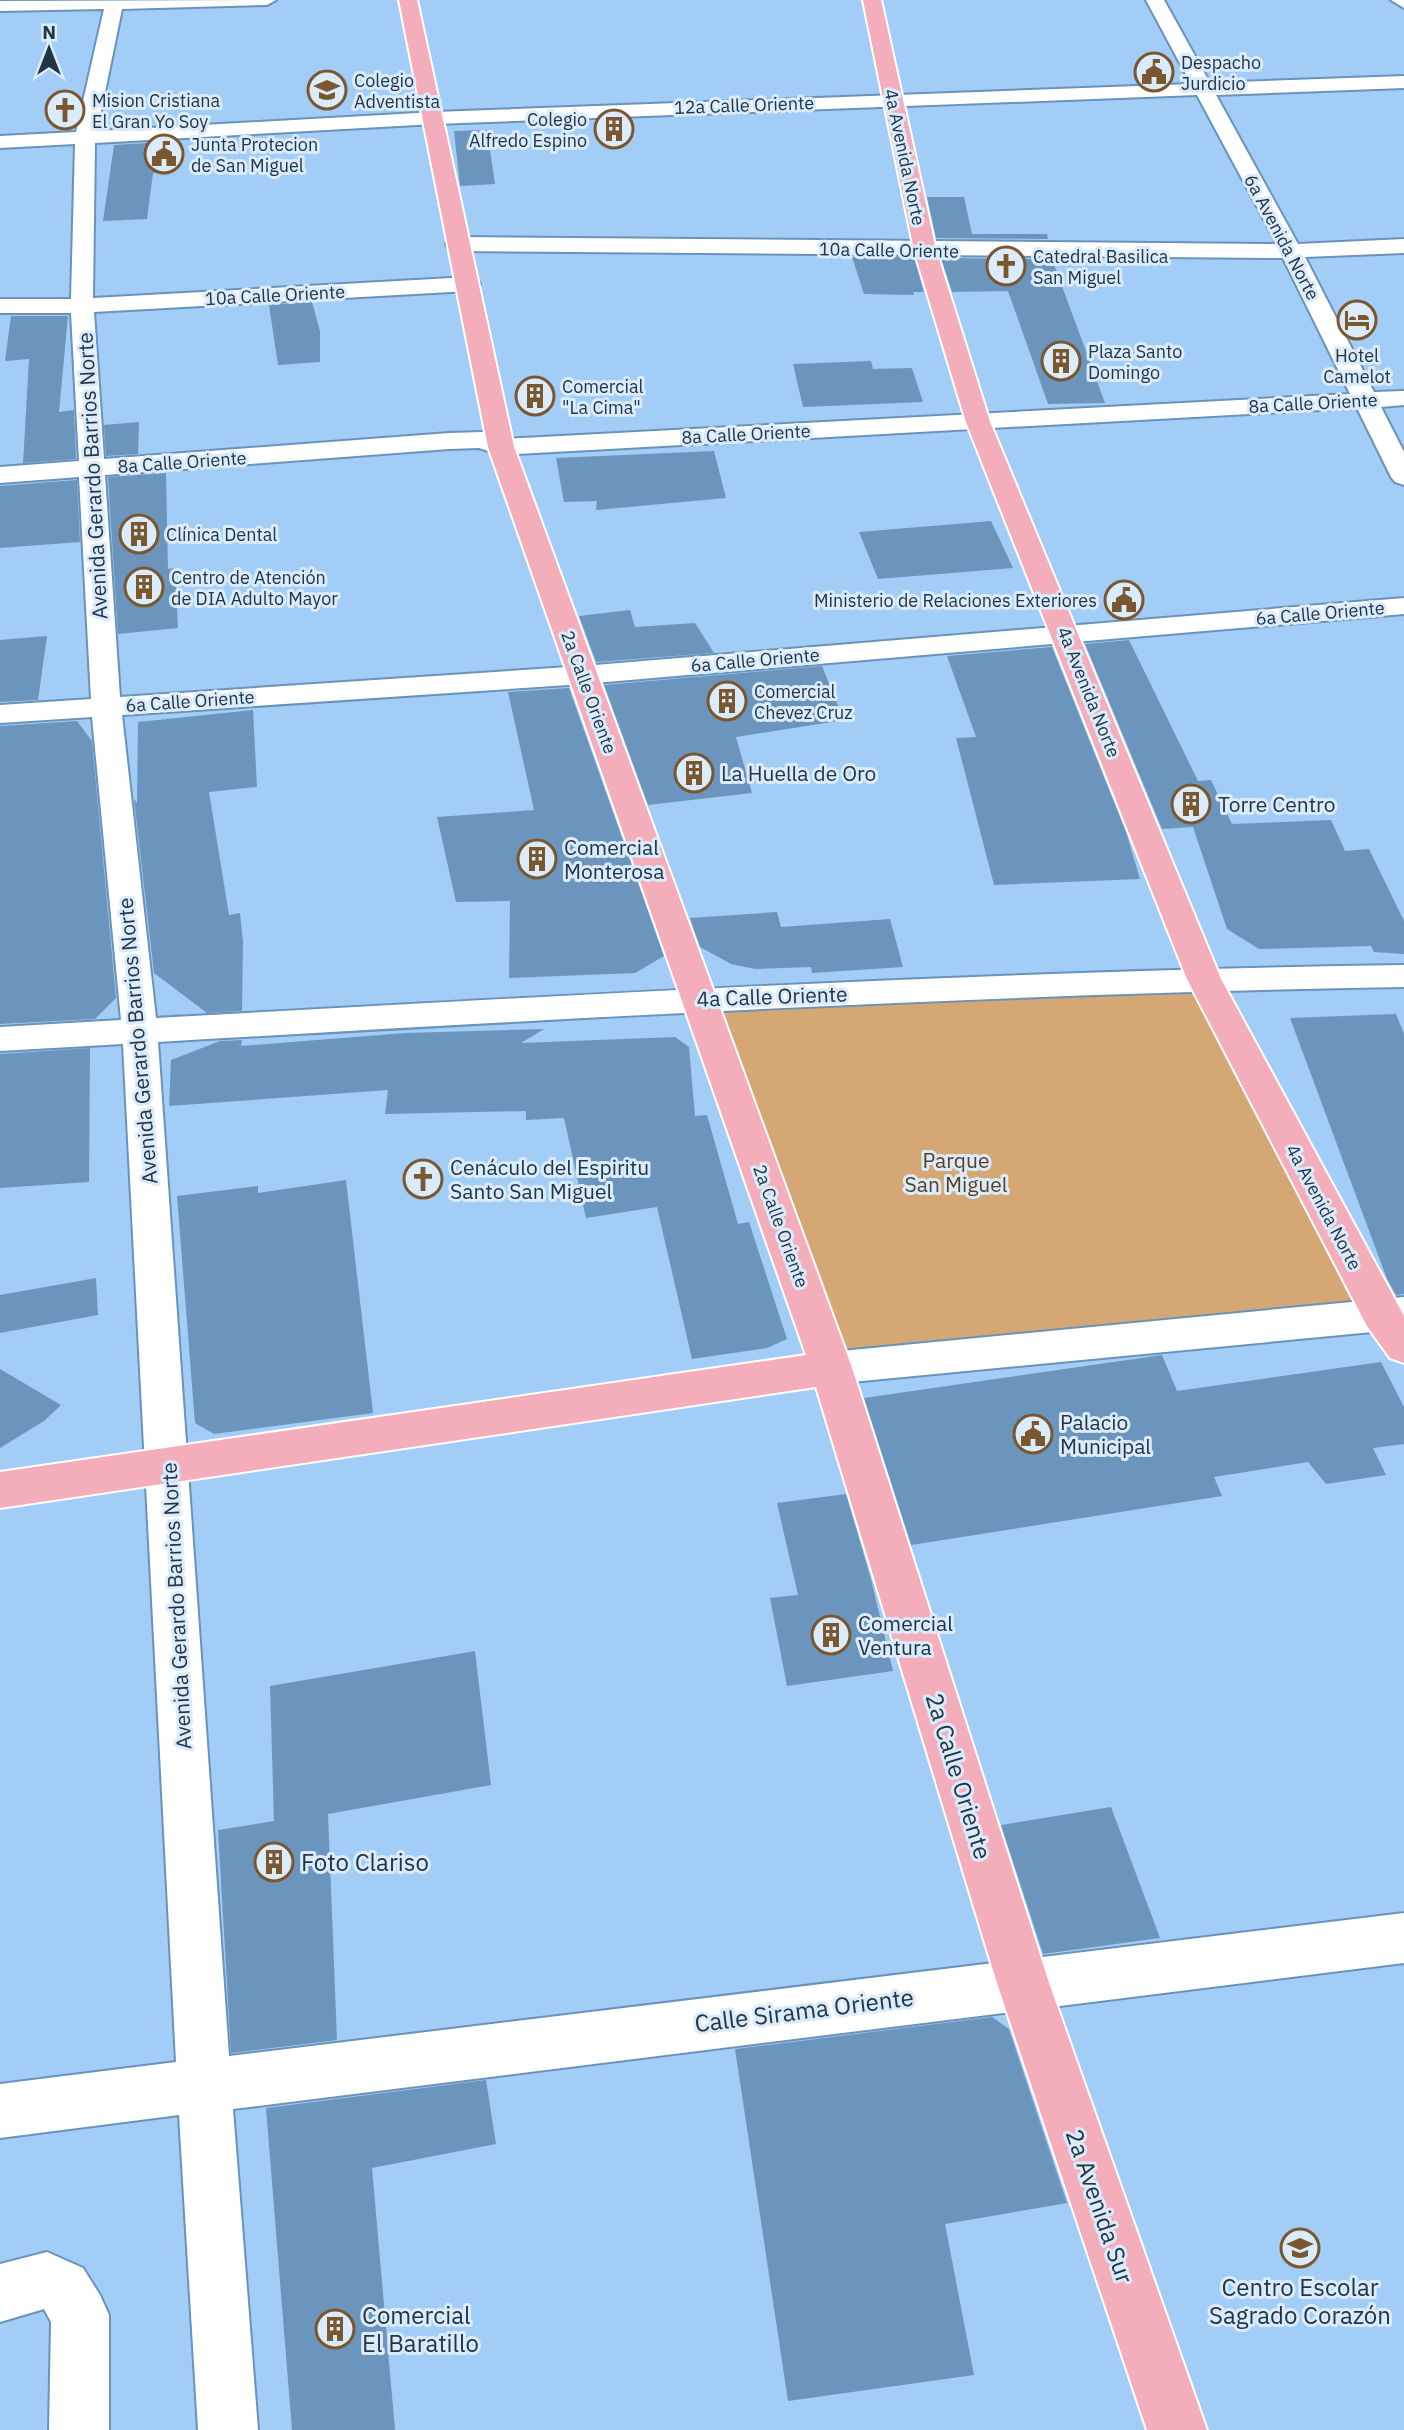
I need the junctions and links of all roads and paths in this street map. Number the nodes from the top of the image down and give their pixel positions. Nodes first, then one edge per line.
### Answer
1 (267, 0) edge
2 (408, 0) edge
3 (872, 0) edge
4 (1155, 0) edge
5 (115, 2) edge
6 (0, 6) edge
7 (1404, 82) edge
8 (1203, 89) junction
9 (893, 99) junction
10 (435, 118) junction
11 (85, 138) junction
12 (0, 142) edge
13 (457, 244) junction
14 (1404, 246) edge
15 (925, 250) junction
16 (1291, 251) junction
17 (469, 284) junction
18 (0, 306) edge
19 (82, 306) junction
20 (1404, 398) edge
21 (1364, 400) junction
22 (978, 422) junction
23 (501, 447) junction
24 (91, 469) junction
25 (0, 475) edge
26 (1404, 477) edge
27 (1404, 607) edge
28 (1065, 634) junction
29 (583, 675) junction
30 (106, 706) junction
31 (0, 714) edge
32 (1404, 976) edge
33 (1204, 979) junction
34 (699, 999) junction
35 (140, 1031) junction
36 (0, 1039) edge
37 (1396, 1325) edge
38 (831, 1368) junction
39 (168, 1467) junction
40 (0, 1490) edge
41 (1404, 1938) edge
42 (1023, 1983) junction
43 (204, 2085) junction
44 (0, 2111) edge
45 (0, 2293) edge
46 (79, 2430) edge
47 (228, 2430) edge
48 (1177, 2430) edge

1 - 5 street
2 - 10 main road, 2a Calle Oriente
3 - 9 main road, 4a Avenida Norte
4 - 8 street, 6a Avenida Norte
5 - 6 street
5 - 11 street, Avenida Gerardo Barrios Norte
7 - 8 street, 12a Calle Oriente
8 - 9 street, 12a Calle Oriente
8 - 16 street, 6a Avenida Norte
9 - 10 street, 12a Calle Oriente
9 - 15 main road, 4a Avenida Norte
10 - 11 street, 12a Calle Oriente
10 - 13 main road, 2a Calle Oriente
11 - 12 street, 12a Calle Oriente
11 - 19 street, Avenida Gerardo Barrios Norte
13 - 15 street, 10a Calle Oriente
13 - 17 main road, 2a Calle Oriente
14 - 16 street, 10a Calle Oriente
15 - 16 street, 10a Calle Oriente
15 - 22 main road, 4a Avenida Norte
16 - 21 street, 6a Avenida Norte
17 - 19 street, 10a Calle Oriente
17 - 23 main road, 2a Calle Oriente
18 - 19 street, 10a Calle Oriente
19 - 24 street, Avenida Gerardo Barrios Norte
20 - 21 street, 8a Calle Oriente
21 - 22 street, 8a Calle Oriente
21 - 26 street, 6a Avenida Norte
22 - 23 street, 8a Calle Oriente
22 - 28 main road, 4a Avenida Norte
23 - 24 street, 8a Calle Oriente
23 - 29 main road, 2a Calle Oriente
24 - 25 street, 8a Calle Oriente
24 - 30 street, Avenida Gerardo Barrios Norte
27 - 28 street, 6a Calle Oriente
28 - 29 street, 6a Calle Oriente
28 - 33 main road, 4a Avenida Norte
29 - 30 street, 6a Calle Oriente
29 - 34 main road, 2a Calle Oriente
30 - 31 street, 6a Calle Oriente
30 - 35 street, Avenida Gerardo Barrios Norte
32 - 33 street, 4a Calle Oriente
33 - 34 street, 4a Calle Oriente
33 - 37 main road, 4a Avenida Norte
34 - 35 street, 4a Calle Oriente
34 - 38 main road, 2a Calle Oriente
35 - 36 street, 4a Calle Oriente
35 - 39 street, Avenida Gerardo Barrios Norte
37 - 38 street
38 - 39 main road
38 - 42 main road, 2a Calle Oriente
39 - 40 main road
39 - 43 street, Avenida Gerardo Barrios Norte
41 - 42 street, Calle Sirama Oriente
42 - 43 street, Calle Sirama Oriente
42 - 48 main road, 2a Avenida Sur
43 - 44 street, Calle Sirama Oriente
43 - 47 street, Avenida Gerardo Barrios Norte
45 - 46 street

